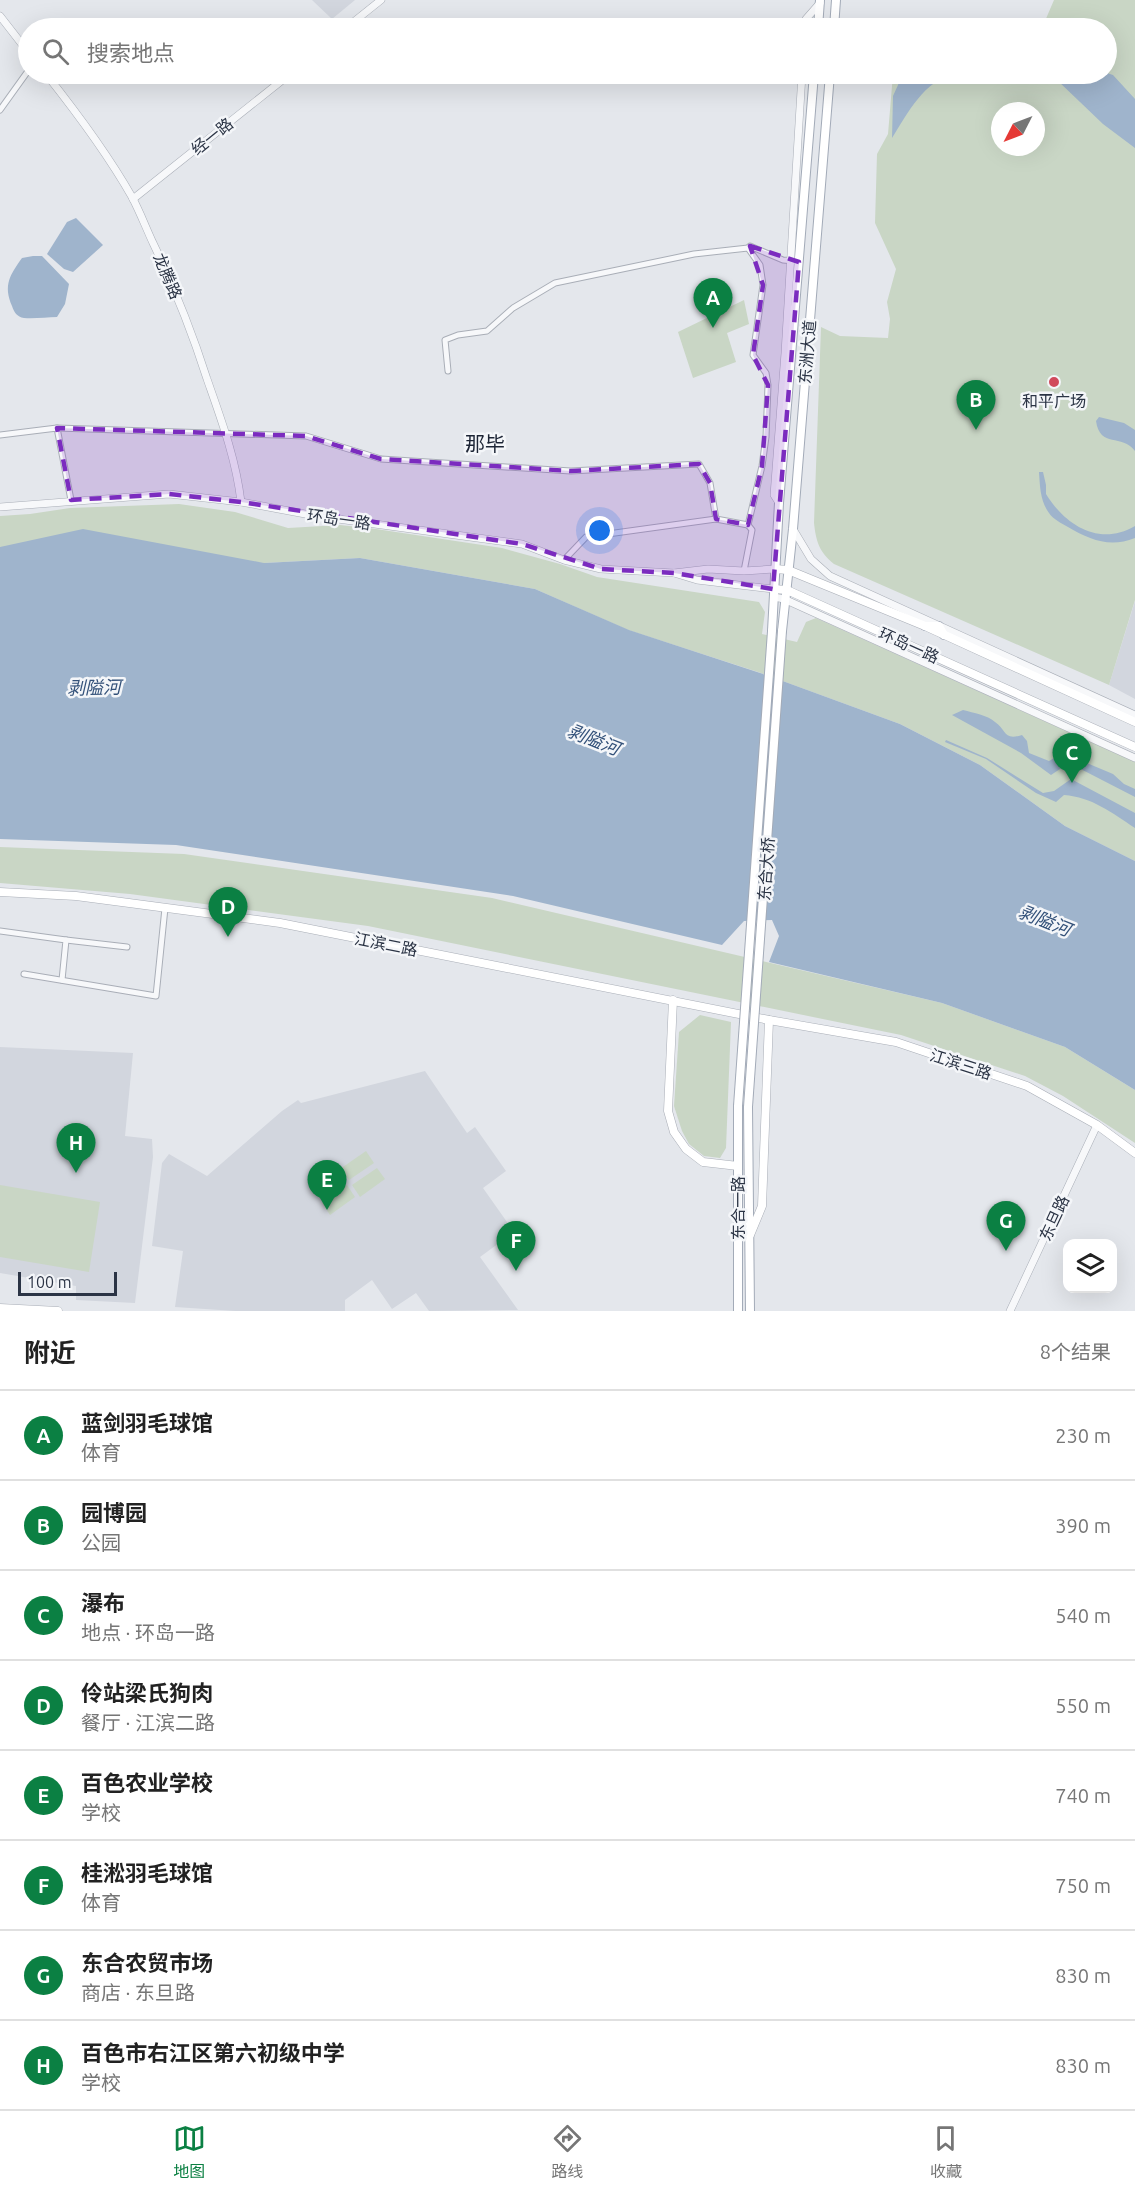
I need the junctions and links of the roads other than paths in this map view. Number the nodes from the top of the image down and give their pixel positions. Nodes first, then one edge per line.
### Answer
1 (381, 0) edge
2 (836, 0) edge
3 (820, 2) edge
4 (0, 16) edge
5 (358, 18) edge
6 (807, 18) edge
7 (819, 18) edge
8 (835, 18) edge
9 (18, 39) edge
10 (19, 84) edge
11 (54, 84) edge
12 (277, 84) edge
13 (802, 84) edge
14 (813, 84) edge
15 (829, 84) edge
16 (0, 110) edge
17 (133, 199) junction
18 (748, 248) junction
19 (795, 261) junction
20 (448, 371) dead end
21 (57, 428) junction
22 (226, 433) junction
23 (0, 435) edge
24 (781, 480) junction
25 (796, 482) junction
26 (71, 500) junction
27 (241, 502) junction
28 (779, 503) junction
29 (0, 507) edge
30 (716, 519) junction
31 (748, 525) junction
32 (793, 529) junction
33 (564, 560) junction
34 (775, 569) junction
35 (788, 570) junction
36 (744, 571) junction
37 (674, 573) junction
38 (787, 590) junction
39 (773, 593) junction
40 (786, 600) junction
41 (925, 626) junction
42 (939, 626) junction
43 (772, 631) joint
44 (782, 631) joint
45 (944, 635) junction
46 (1135, 715) edge
47 (1135, 722) edge
48 (1135, 747) edge
49 (1135, 758) edge
50 (0, 892) edge
51 (165, 908) junction
52 (0, 931) edge
53 (66, 940) junction
54 (127, 947) dead end
55 (24, 974) dead end
56 (62, 980) junction
57 (673, 1000) junction
58 (769, 1020) junction
59 (738, 1106) joint
60 (748, 1107) joint
61 (1097, 1125) junction
62 (1135, 1153) edge
63 (738, 1166) junction
64 (749, 1236) junction
65 (0, 1308) edge
66 (58, 1311) edge
67 (738, 1311) edge
68 (750, 1311) edge
69 (1010, 1311) edge

1 - 5 street
2 - 8 main road
3 - 6 street
3 - 7 main road
4 - 9 street
10 - 16 street
11 - 17 street, 龙腾路
12 - 17 street, 经一路
13 - 19 street
14 - 19 main road, 东洲大道
15 - 25 main road, 东洲大道
17 - 22 street, 龙腾路
18 - 19 street
18 - 20 street
18 - 31 street
19 - 24 main road, 东洲大道
19 - 28 street
21 - 22 street
21 - 23 street
21 - 26 street
22 - 27 street, 龙腾路
22 - 30 street
24 - 25 main road
24 - 28 main road, 东洲大道
25 - 32 main road, 东洲大道
26 - 27 street, 环岛一路
26 - 29 street, 环岛一路
27 - 33 street, 环岛一路
28 - 34 main road, 东洲大道
30 - 31 street
30 - 33 street
31 - 36 street
32 - 35 main road, 东洲大道
32 - 42 street
33 - 37 street, 环岛一路
34 - 35 main road, 环岛一路
34 - 36 street, 环岛一路
34 - 39 main road, 东洲大道
35 - 38 main road, 东洲大道
35 - 41 main road, 环岛一路
36 - 37 street, 环岛一路
37 - 39 street, 环岛一路
38 - 39 main road, 环岛一路
38 - 40 main road, 东洲大道
38 - 48 main road, 环岛一路
39 - 40 street
39 - 43 main road, 东洲大道
40 - 44 main road, 东洲大道
40 - 49 street
41 - 42 main road
41 - 45 main road, 环岛一路
42 - 45 main road
42 - 46 street
43 - 59 main road, 东合大桥, bridge
44 - 60 main road, 东合大桥, bridge
45 - 47 main road, 环岛一路
50 - 51 main road, 江滨二路
51 - 56 street
51 - 57 main road, 江滨二路
52 - 53 street
53 - 54 street
53 - 56 street
55 - 56 street
57 - 58 main road, 江滨二路
57 - 63 main road
58 - 61 main road, 江滨三路
58 - 64 main road
59 - 63 main road, 东合一路
60 - 64 main road, 东合一路
61 - 62 main road, 江滨三路
61 - 69 street, 东旦路
63 - 67 main road, 东合一路
64 - 68 main road, 东合一路
65 - 66 main road

